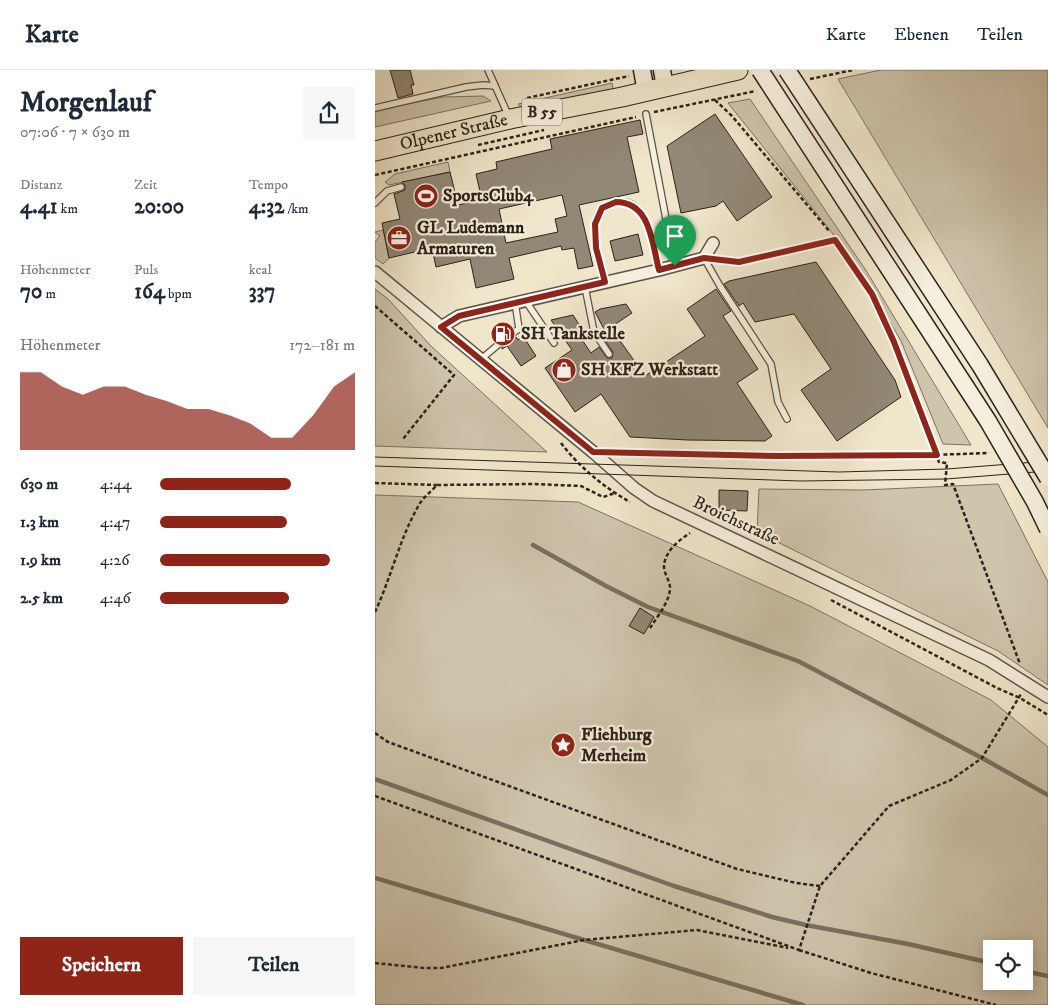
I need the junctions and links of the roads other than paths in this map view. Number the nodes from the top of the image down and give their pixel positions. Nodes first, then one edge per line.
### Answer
1 (488, 70) edge
2 (738, 70) edge
3 (761, 70) edge
4 (787, 70) edge
5 (634, 71) edge
6 (664, 78) edge
7 (495, 86) junction
8 (646, 92) junction
9 (375, 108) edge
10 (646, 114) road end
11 (509, 118) junction
12 (375, 151) edge
13 (401, 186) dead end
14 (375, 203) edge
15 (835, 240) road end
16 (713, 243) dead end
17 (704, 258) junction
18 (675, 266) junction
19 (659, 270) junction
20 (375, 272) edge
21 (605, 282) junction
22 (585, 287) junction
23 (520, 301) junction
24 (441, 327) junction
25 (513, 333) dead end
26 (554, 343) dead end
27 (499, 344) dead end
28 (609, 354) dead end
29 (480, 360) junction
30 (787, 418) dead end
31 (1048, 478) edge
32 (1048, 529) edge
33 (1048, 697) edge

1 - 7 lane
2 - 6 main road, Olpener Straße / B 55
3 - 32 main road, bridge
4 - 31 main road, bridge
5 - 8 main road
6 - 8 main road, Olpener Straße / B 55
7 - 9 lane
7 - 11 lane
8 - 11 main road, Olpener Straße / B 55
10 - 18 lane
11 - 12 main road, Olpener Straße / B 55
13 - 14 lane
15 - 17 lane
16 - 17 street
17 - 18 street
17 - 30 lane
18 - 19 street
19 - 21 street
19 - 21 lane
20 - 24 street, Broichstraße
21 - 22 street
22 - 23 street
22 - 28 lane
23 - 24 street
23 - 25 lane
23 - 26 lane
24 - 29 street, Broichstraße
27 - 29 lane
29 - 33 street, Broichstraße

